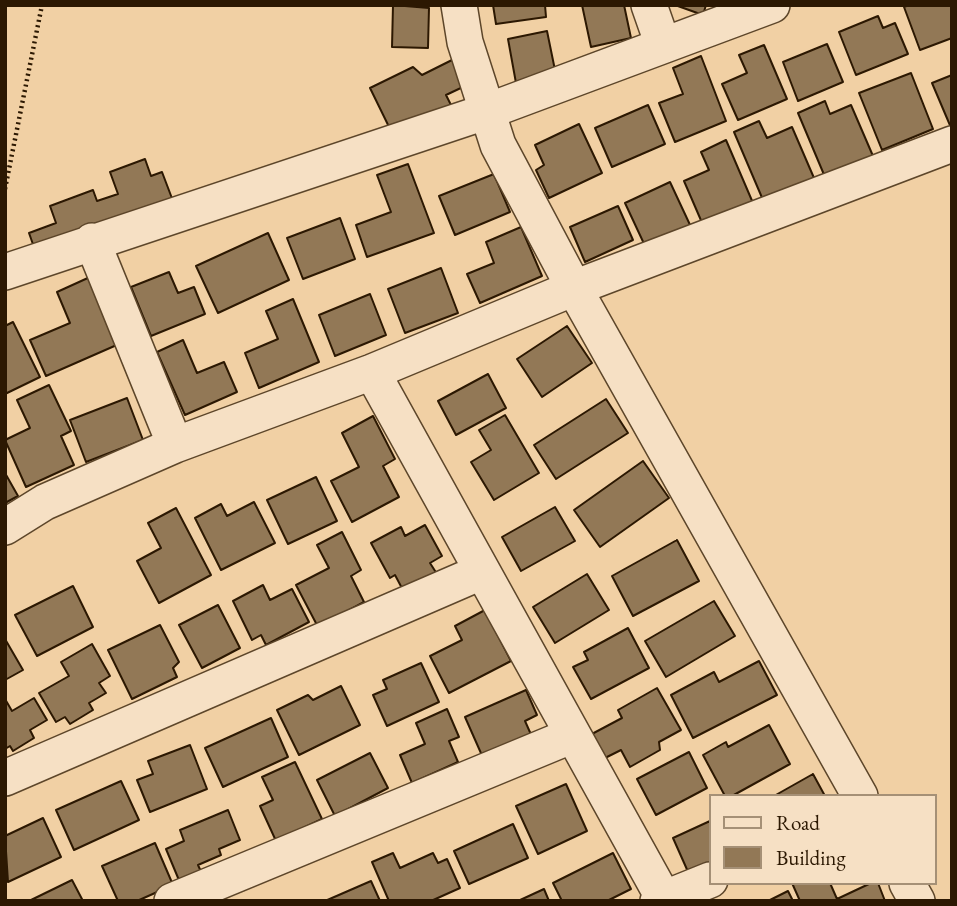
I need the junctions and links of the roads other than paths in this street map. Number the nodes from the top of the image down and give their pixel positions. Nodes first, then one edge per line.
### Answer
1 (459, 5) edge
2 (649, 5) edge
3 (772, 5) edge
4 (738, 12) edge
5 (663, 45) junction
6 (488, 111) junction
7 (952, 144) edge
8 (93, 241) junction
9 (5, 272) edge
10 (574, 288) junction
11 (372, 372) junction
12 (175, 445) junction
13 (5, 527) edge
14 (481, 572) junction
15 (573, 735) junction
16 (5, 778) edge
17 (859, 794) edge
18 (708, 881) edge
19 (908, 885) edge
20 (661, 900) edge
21 (172, 901) edge
22 (917, 901) edge

1 - 6 street
2 - 5 street
3 - 4 street
4 - 5 street
5 - 6 street
6 - 8 street
6 - 10 street
7 - 10 street
8 - 9 street
8 - 12 street
10 - 11 street
10 - 17 street
11 - 12 street
11 - 14 street
12 - 13 street
14 - 15 street
14 - 16 street
15 - 20 street
15 - 21 street
18 - 20 street
19 - 22 street

